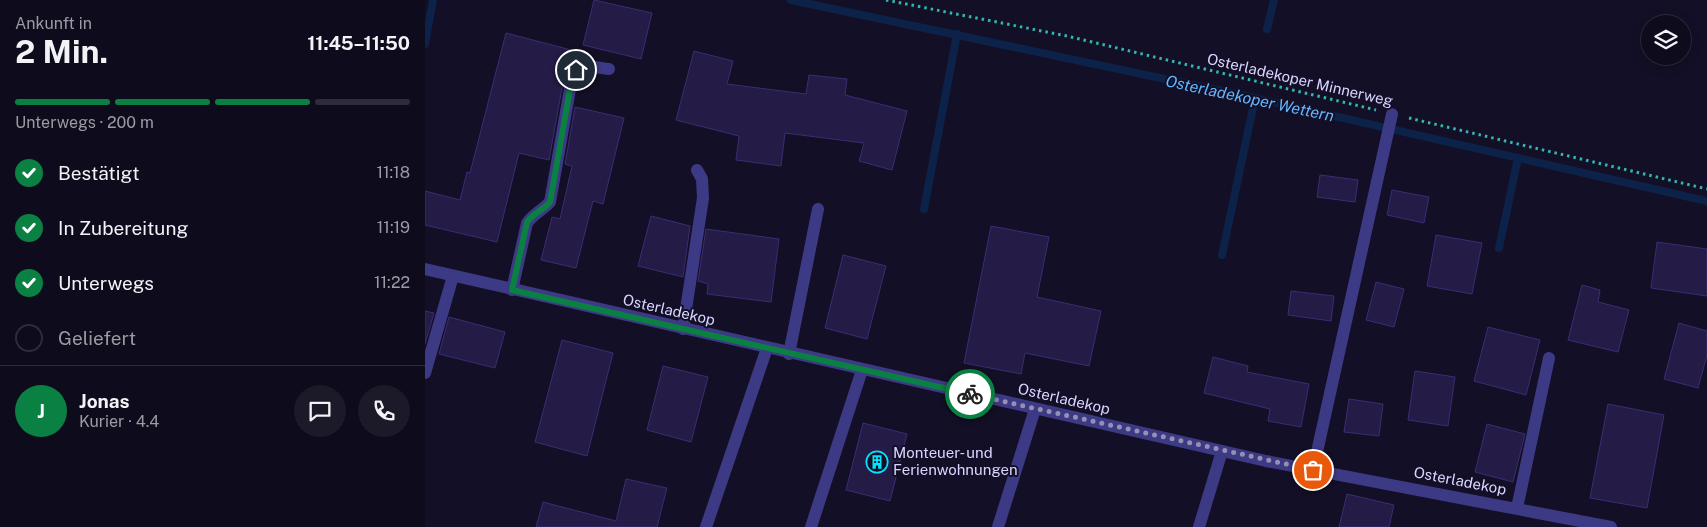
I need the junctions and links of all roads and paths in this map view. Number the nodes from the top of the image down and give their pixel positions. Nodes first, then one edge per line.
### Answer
1 (886, 0) edge
2 (609, 68) dead end
3 (1392, 114) junction
4 (697, 170) dead end
5 (1707, 189) edge
6 (819, 209) dead end
7 (425, 269) edge
8 (453, 276) junction
9 (512, 290) junction
10 (683, 329) junction
11 (767, 348) junction
12 (789, 354) junction
13 (1549, 358) dead end
14 (861, 370) junction
15 (425, 372) edge
16 (1035, 409) junction
17 (1222, 451) junction
18 (1313, 470) junction
19 (1517, 508) junction
20 (705, 527) edge
21 (811, 527) edge
22 (998, 527) edge
23 (1199, 527) edge
24 (1611, 527) edge

1 - 3 path, Osterladekoper Minnerweg
2 - 9 street
3 - 5 path, Osterladekoper Minnerweg
3 - 18 street
4 - 10 street
6 - 12 street
7 - 8 street, Osterladekop
8 - 9 street, Osterladekop
8 - 15 street
9 - 10 street, Osterladekop
10 - 11 street, Osterladekop
11 - 12 street, Osterladekop
11 - 20 street
12 - 14 street, Osterladekop
13 - 19 street
14 - 16 street, Osterladekop
14 - 21 street
16 - 17 street, Osterladekop
16 - 22 street
17 - 18 street, Osterladekop
17 - 23 street
18 - 19 street, Osterladekop
19 - 24 street, Osterladekop

